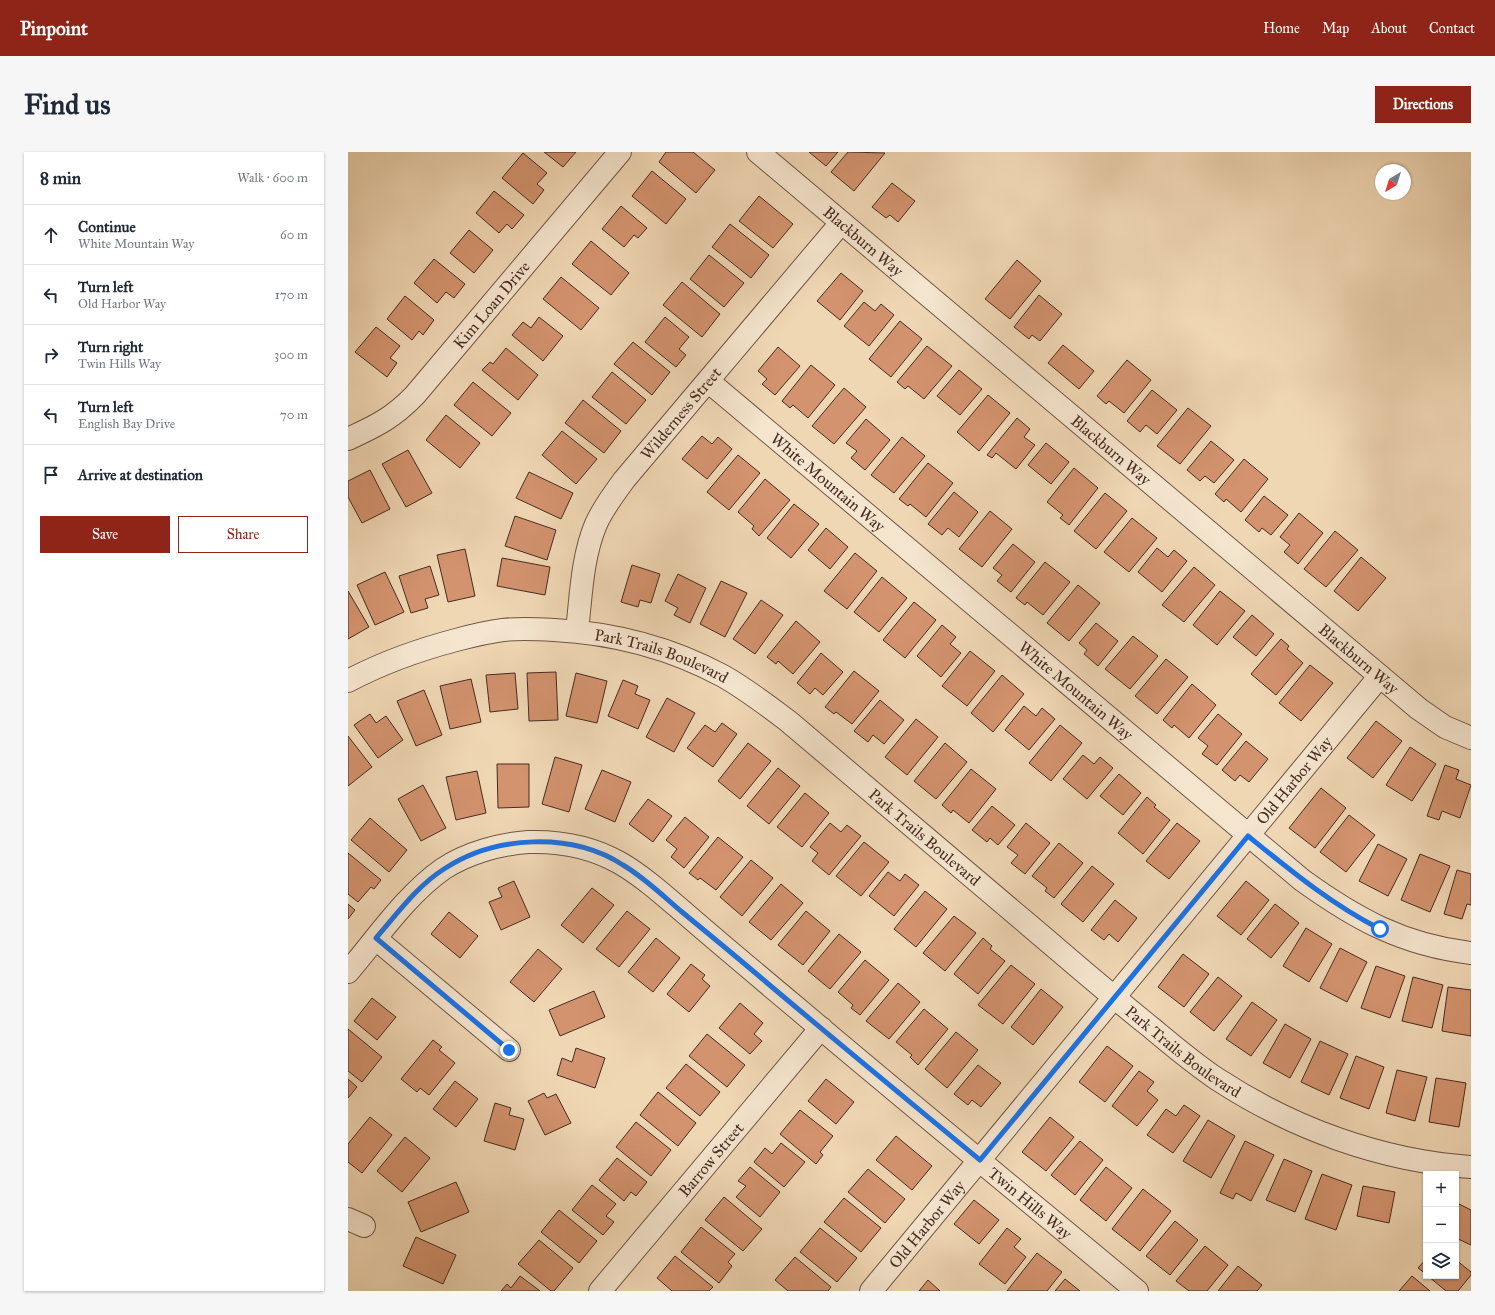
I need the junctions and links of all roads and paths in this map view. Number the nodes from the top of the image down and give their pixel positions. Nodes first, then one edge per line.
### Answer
1 (620, 152) edge
2 (758, 152) edge
3 (841, 223) junction
4 (708, 382) junction
5 (348, 439) edge
6 (577, 631) junction
7 (1380, 676) junction
8 (348, 681) edge
9 (1471, 738) edge
10 (1248, 836) junction
11 (376, 938) junction
12 (1471, 954) edge
13 (348, 972) edge
14 (1114, 997) junction
15 (821, 1028) junction
16 (509, 1050) dead end
17 (980, 1160) junction
18 (1471, 1167) edge
19 (600, 1291) edge
20 (871, 1291) edge
21 (1137, 1291) edge

1 - 5 street, Kim Loan Drive
2 - 3 street, Blackburn Way
3 - 4 street, Wilderness Street
3 - 7 street, Blackburn Way
4 - 6 street, Wilderness Street
4 - 10 street, White Mountain Way
6 - 8 street, Park Trails Boulevard
6 - 14 street, Park Trails Boulevard
7 - 9 street, Blackburn Way
7 - 10 street, Old Harbor Way
10 - 12 street, White Mountain Way
10 - 14 street, Old Harbor Way
11 - 13 street, Twin Hills Way
11 - 15 street, Twin Hills Way
11 - 16 street
14 - 17 street, Old Harbor Way
14 - 18 street, Park Trails Boulevard
15 - 17 street, Twin Hills Way
15 - 19 street, Barrow Street
17 - 20 street, Old Harbor Way
17 - 21 street, Twin Hills Way

